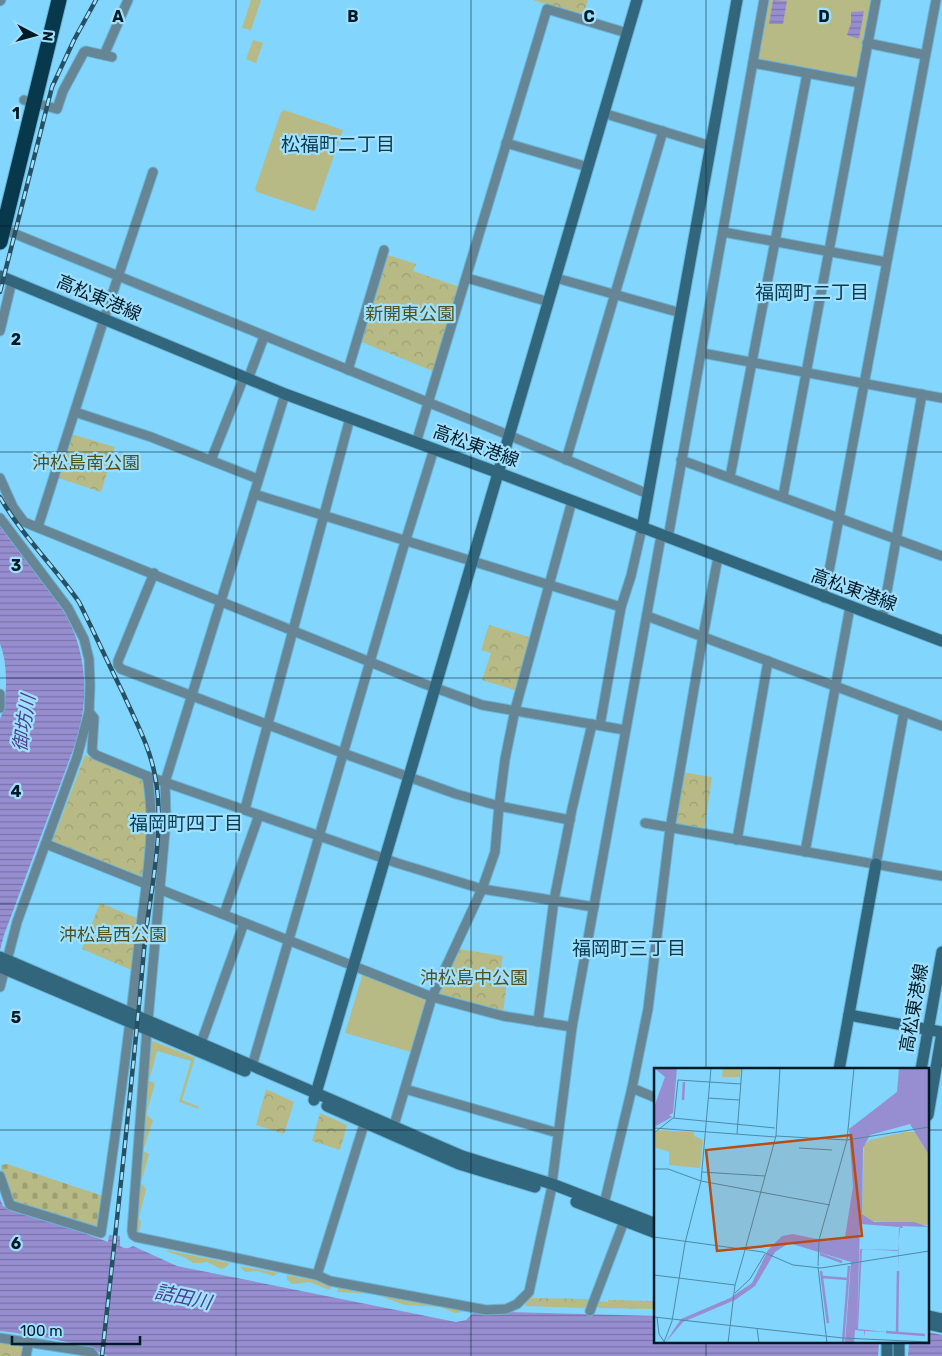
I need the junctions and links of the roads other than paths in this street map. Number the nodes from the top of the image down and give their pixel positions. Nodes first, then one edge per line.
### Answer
1 (49, 0) edge
2 (59, 0) edge
3 (128, 0) edge
4 (637, 0) edge
5 (737, 0) edge
6 (764, 0) edge
7 (876, 0) edge
8 (936, 0) edge
9 (627, 33) junction
10 (867, 43) junction
11 (925, 55) junction
12 (753, 63) junction
13 (806, 74) junction
14 (860, 83) junction
15 (29, 102) junction
16 (603, 112) junction
17 (663, 131) junction
18 (506, 143) junction
19 (711, 146) junction
20 (588, 167) junction
21 (153, 172) dead end
22 (0, 198) edge
23 (723, 232) junction
24 (2, 235) edge
25 (774, 242) junction
26 (384, 250) dead end
27 (828, 252) junction
28 (886, 262) junction
29 (0, 276) edge
30 (118, 276) junction
31 (467, 278) junction
32 (556, 278) junction
33 (12, 281) junction
34 (615, 295) junction
35 (548, 302) junction
36 (681, 313) junction
37 (104, 319) junction
38 (0, 331) edge
39 (264, 336) junction
40 (702, 354) junction
41 (751, 362) junction
42 (348, 370) junction
43 (806, 372) junction
44 (246, 378) junction
45 (863, 383) junction
46 (285, 394) junction
47 (922, 394) junction
48 (942, 398) edge
49 (429, 403) junction
50 (75, 412) junction
51 (350, 418) junction
52 (509, 436) junction
53 (416, 443) junction
54 (434, 449) junction
55 (212, 460) junction
56 (566, 460) junction
57 (682, 460) junction
58 (499, 473) junction
59 (730, 477) junction
60 (0, 478) edge
61 (258, 479) junction
62 (254, 494) junction
63 (648, 494) junction
64 (783, 496) junction
65 (572, 501) junction
66 (324, 515) junction
67 (0, 518) edge
68 (839, 518) junction
69 (38, 527) junction
70 (642, 528) junction
71 (664, 537) junction
72 (895, 539) junction
73 (406, 541) junction
74 (942, 556) edge
75 (718, 558) junction
76 (472, 561) junction
77 (154, 573) junction
78 (548, 585) junction
79 (824, 598) junction
80 (221, 601) junction
81 (621, 607) junction
82 (850, 607) junction
83 (647, 616) junction
84 (882, 619) junction
85 (293, 630) junction
86 (703, 636) junction
87 (942, 641) edge
88 (370, 661) junction
89 (768, 661) junction
90 (835, 686) junction
91 (435, 688) junction
92 (0, 694) edge
93 (191, 695) junction
94 (0, 702) edge
95 (0, 708) edge
96 (515, 710) junction
97 (89, 712) junction
98 (904, 712) junction
99 (268, 724) junction
100 (596, 725) junction
101 (942, 726) edge
102 (625, 730) junction
103 (344, 753) junction
104 (147, 776) junction
105 (409, 777) junction
106 (165, 782) junction
107 (499, 806) junction
108 (245, 809) junction
109 (258, 815) junction
110 (570, 820) junction
111 (645, 824) dead end
112 (670, 829) junction
113 (319, 836) junction
114 (737, 840) junction
115 (46, 844) junction
116 (805, 852) junction
117 (385, 858) junction
118 (876, 864) junction
119 (942, 876) edge
120 (146, 884) junction
121 (159, 889) junction
122 (482, 889) junction
123 (554, 900) junction
124 (594, 906) junction
125 (224, 914) junction
126 (244, 923) junction
127 (289, 940) junction
128 (942, 952) edge
129 (2, 962) edge
130 (353, 966) junction
131 (0, 987) edge
132 (432, 997) junction
133 (849, 1014) junction
134 (131, 1018) junction
135 (538, 1022) junction
136 (147, 1025) junction
137 (572, 1027) junction
138 (928, 1029) junction
139 (942, 1032) edge
140 (201, 1044) junction
141 (252, 1066) junction
142 (839, 1068) edge
143 (921, 1068) edge
144 (632, 1088) junction
145 (405, 1089) junction
146 (315, 1097) junction
147 (654, 1097) edge
148 (930, 1103) edge
149 (365, 1119) junction
150 (392, 1131) junction
151 (558, 1134) junction
152 (0, 1176) edge
153 (551, 1188) junction
154 (604, 1204) junction
155 (626, 1217) junction
156 (654, 1224) edge
157 (654, 1232) edge
158 (317, 1275) junction
159 (590, 1311) dead end
160 (0, 1338) edge
161 (28, 1341) junction
162 (26, 1356) edge
163 (94, 1356) edge

1 - 15 highway
2 - 15 highway
3 - 15 street
4 - 9 street
5 - 19 street
6 - 12 street
7 - 10 street
8 - 11 street
9 - 16 street
9 - 18 street
10 - 11 street
10 - 14 street
11 - 28 street
12 - 13 street
12 - 23 street
13 - 14 street
13 - 25 street
14 - 27 street
15 - 22 highway
15 - 24 highway
16 - 17 street
16 - 20 street
17 - 19 street
17 - 34 street
18 - 20 street
18 - 31 street
19 - 36 street
20 - 32 street
21 - 30 street
23 - 25 street
23 - 40 street
24 - 30 street
25 - 27 street
25 - 41 street
26 - 42 street
27 - 28 street
27 - 43 street
28 - 45 street
29 - 33 street, 高松東港線
30 - 37 street
30 - 39 street
31 - 35 street
31 - 49 street
32 - 34 street
32 - 35 street
33 - 37 street, 高松東港線
33 - 38 street
34 - 36 street
34 - 56 street
35 - 52 street
36 - 63 street
37 - 44 street, 高松東港線
37 - 50 street
39 - 42 street
39 - 44 street
40 - 41 street
40 - 57 street
41 - 43 street
41 - 59 street
42 - 49 street
43 - 45 street
43 - 64 street
44 - 46 street, 高松東港線
44 - 55 street
45 - 47 street
45 - 68 street
46 - 51 street, 高松東港線
46 - 61 street
47 - 48 street
47 - 72 street
49 - 52 street
49 - 53 street
50 - 55 street
50 - 69 street
51 - 53 street, 高松東港線
51 - 66 street
52 - 56 street
52 - 58 street
53 - 54 street, 高松東港線
54 - 58 street, 高松東港線
54 - 73 street
55 - 61 street
56 - 63 street
57 - 59 street
57 - 71 street
58 - 65 street, 高松東港線
58 - 76 street
59 - 64 street
60 - 69 street
61 - 62 street
62 - 66 street
62 - 80 street
63 - 70 street
64 - 68 street
65 - 70 street, 高松東港線
65 - 78 street
66 - 73 street
66 - 85 street
67 - 97 street
68 - 72 street
68 - 79 street
69 - 77 street
70 - 71 street, 高松東港線
70 - 81 street
71 - 75 street, 高松東港線
71 - 83 street
72 - 74 street
72 - 84 street
73 - 76 street
73 - 88 street
75 - 79 street, 高松東港線
75 - 86 street
76 - 78 street
76 - 91 street
77 - 80 street
77 - 93 street
78 - 81 street
78 - 96 street
79 - 82 street, 高松東港線
80 - 85 street
80 - 93 street
81 - 100 street
82 - 84 street, 高松東港線
82 - 90 street
83 - 86 street
83 - 102 street
84 - 87 street, 高松東港線
85 - 88 street
85 - 99 street
86 - 89 street
86 - 112 street
88 - 91 street
88 - 103 street
89 - 90 street
89 - 114 street
90 - 98 street
90 - 116 street
91 - 96 street
91 - 105 street
92 - 94 street
93 - 99 street
93 - 106 street
94 - 95 street
96 - 100 street
96 - 107 street
97 - 104 street
97 - 115 street
98 - 101 street
98 - 118 street
99 - 103 street
99 - 108 street
100 - 102 street
100 - 110 street
102 - 124 street
103 - 105 street
103 - 113 street
104 - 106 street
104 - 120 street
105 - 107 street
105 - 117 street
106 - 108 street
106 - 121 street
107 - 110 street
107 - 122 street
108 - 109 street
109 - 113 street
109 - 125 street
110 - 123 street
111 - 112 street
112 - 114 street
112 - 144 street
113 - 117 street
113 - 127 street
114 - 116 street
115 - 120 street
115 - 129 street
116 - 118 street
117 - 122 street
117 - 130 street
118 - 119 street
118 - 133 street
120 - 134 street
121 - 125 street
121 - 136 street
122 - 123 street
122 - 132 street
123 - 124 street
123 - 135 street
124 - 137 street
125 - 126 street
126 - 127 street
126 - 140 street
127 - 130 street
127 - 141 street
128 - 138 street, 高松東港線
129 - 131 street
129 - 134 street
130 - 132 street
130 - 146 street
132 - 135 street
132 - 145 street
133 - 138 street
133 - 142 street
134 - 136 street
134 - 152 street
135 - 137 street
136 - 140 street
136 - 146 street
136 - 158 street
137 - 151 street
138 - 139 street
138 - 143 street, 高松東港線
139 - 148 street, 高松東港線
140 - 141 street
141 - 146 street
144 - 147 street
144 - 154 street
145 - 150 street
145 - 151 street
146 - 149 street
149 - 150 street
149 - 158 street
150 - 153 street
151 - 153 street
153 - 154 street
153 - 155 street
153 - 158 street
154 - 155 street
155 - 156 street
155 - 157 street
155 - 159 street
160 - 161 street
161 - 162 street
161 - 163 street

